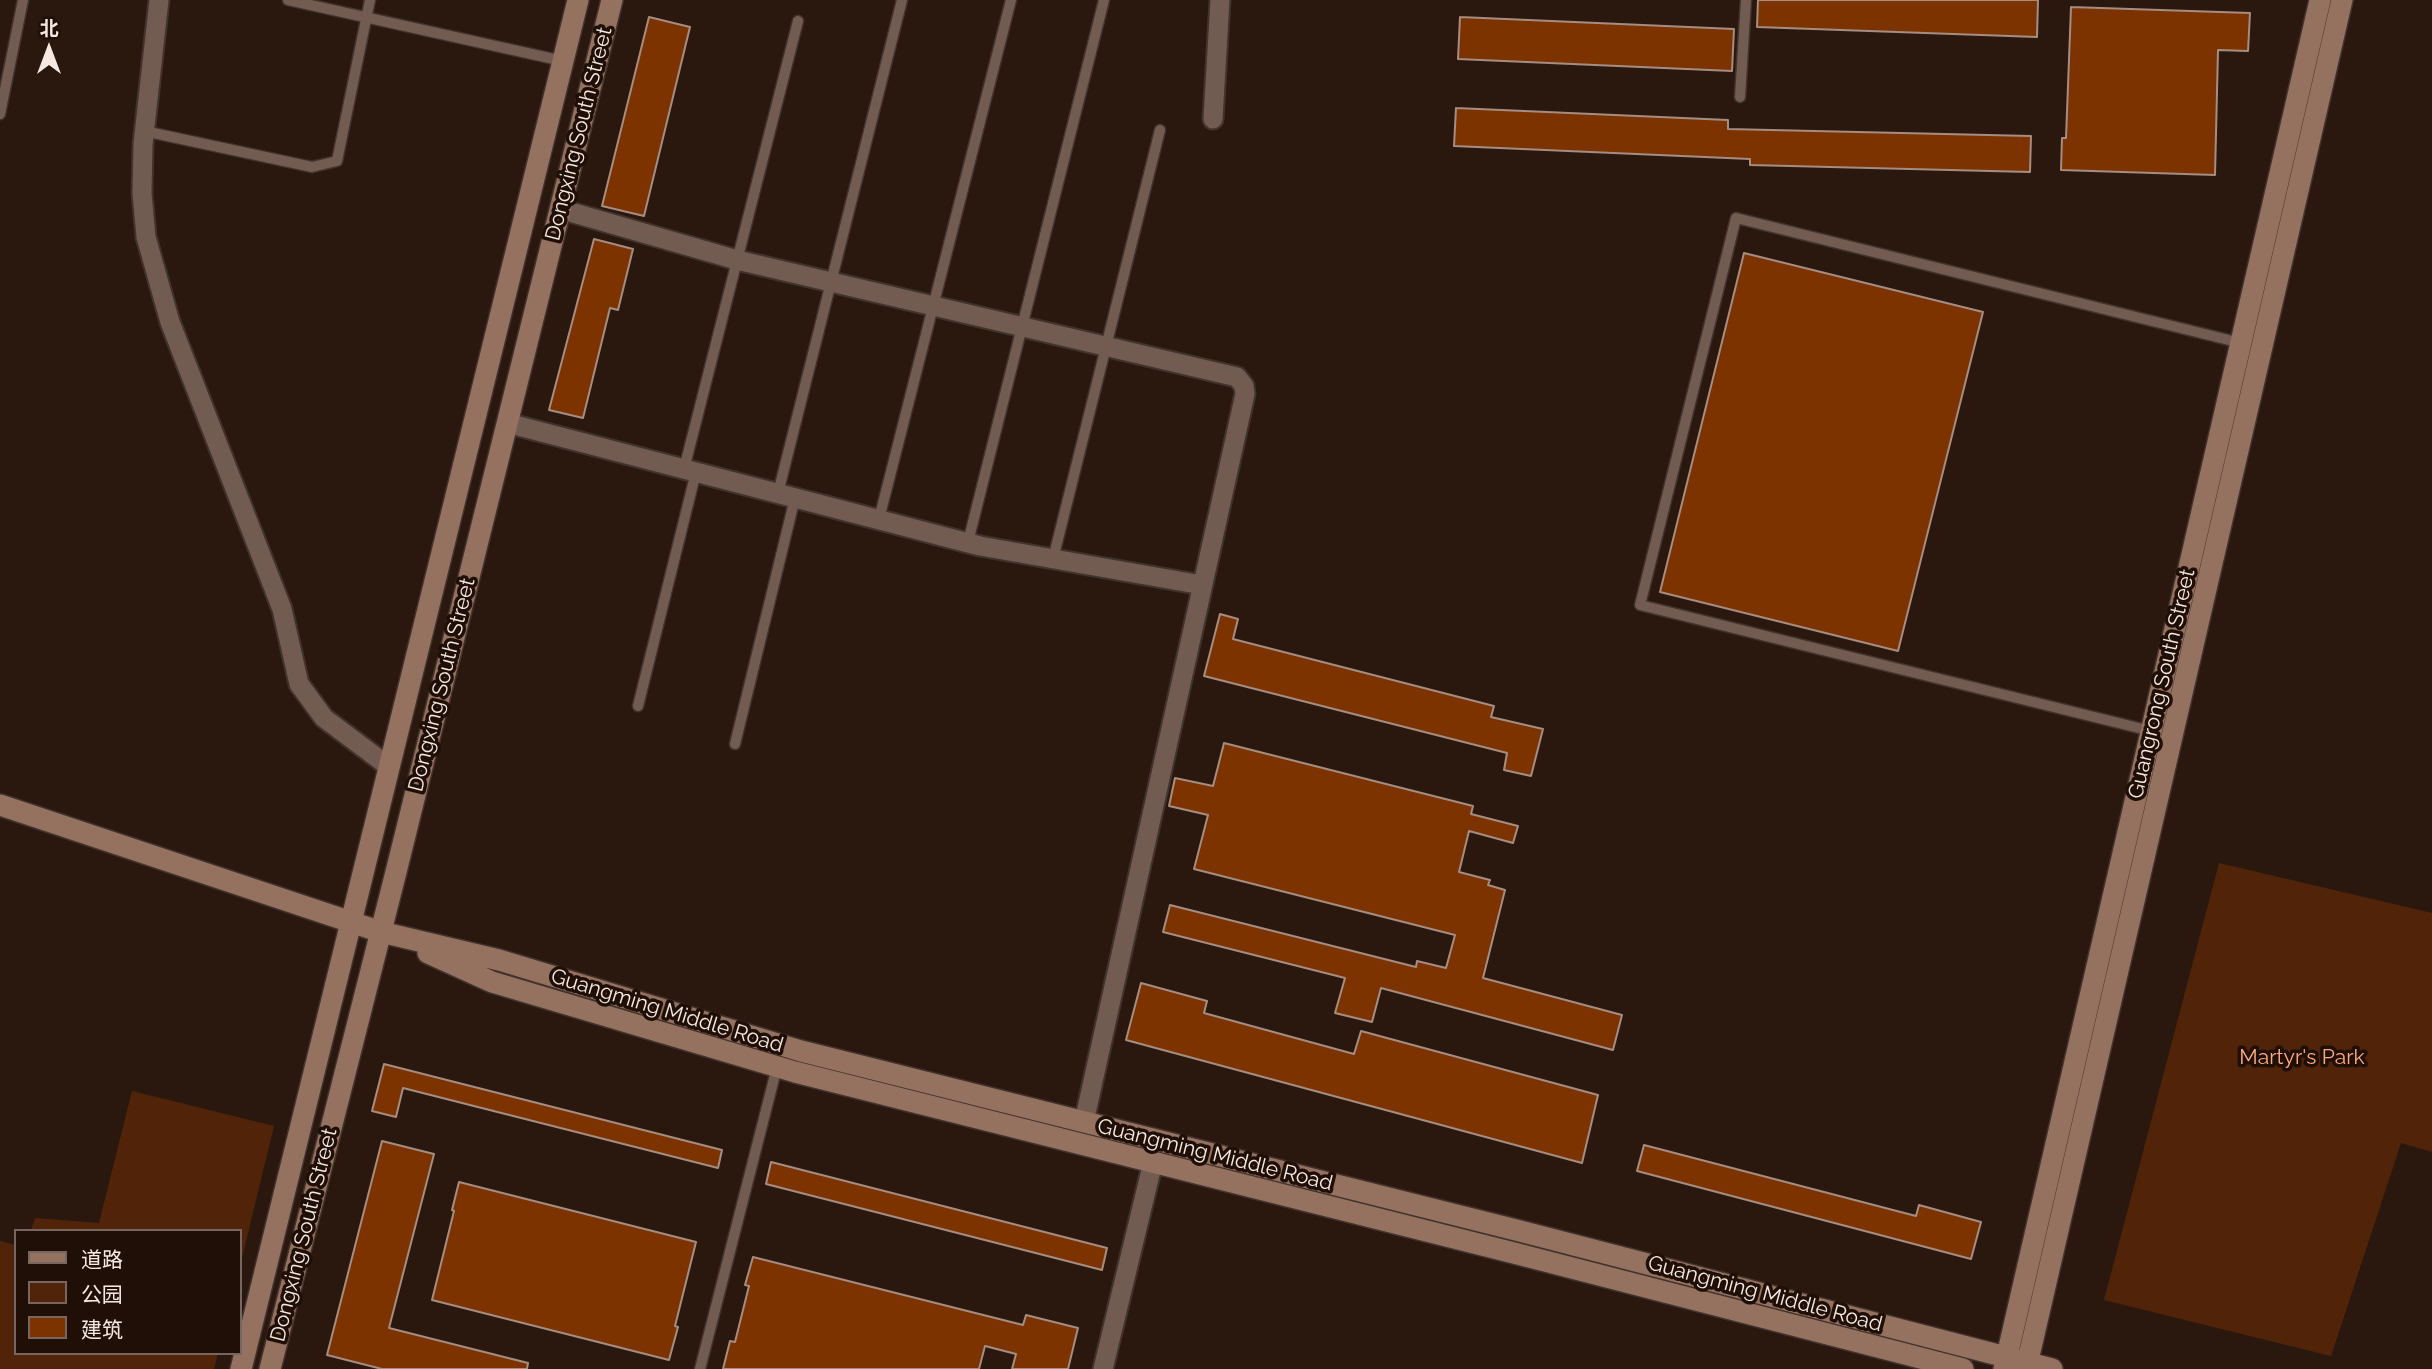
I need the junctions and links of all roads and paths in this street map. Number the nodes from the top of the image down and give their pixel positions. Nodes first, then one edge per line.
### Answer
1 (23, 0) edge
2 (159, 0) edge
3 (288, 0) edge
4 (370, 0) edge
5 (578, 0) edge
6 (612, 0) edge
7 (902, 0) edge
8 (1011, 0) edge
9 (1104, 0) edge
10 (1220, 0) edge
11 (1746, 0) edge
12 (2320, 0) edge
13 (2342, 0) edge
14 (367, 17) junction
15 (798, 21) dead end
16 (563, 61) junction
17 (1740, 97) dead end
18 (0, 114) edge
19 (1213, 119) dead end
20 (1160, 130) dead end
21 (144, 131) junction
22 (560, 209) junction
23 (737, 260) junction
24 (832, 282) junction
25 (933, 306) junction
26 (1022, 327) junction
27 (2241, 343) junction
28 (1106, 346) junction
29 (507, 423) junction
30 (690, 471) junction
31 (786, 496) junction
32 (879, 519) junction
33 (968, 542) junction
34 (1053, 559) junction
35 (1202, 586) junction
36 (638, 706) dead end
37 (2151, 731) junction
38 (735, 744) dead end
39 (388, 766) junction
40 (0, 805) edge
41 (350, 922) junction
42 (381, 932) junction
43 (777, 1067) junction
44 (1084, 1122) junction
45 (1153, 1162) junction
46 (2006, 1363) edge
47 (2027, 1366) edge
48 (274, 1368) edge
49 (241, 1369) edge
50 (700, 1369) edge
51 (1103, 1369) edge
52 (1963, 1369) edge
53 (2052, 1369) edge

1 - 18 lane
2 - 21 street
3 - 14 lane
4 - 14 lane
5 - 16 street, Dongxing South Street
6 - 22 street, Dongxing South Street
7 - 24 lane
8 - 25 lane
9 - 26 lane
10 - 19 street
11 - 17 lane
12 - 27 street, Guangrong South Street
13 - 47 street, Guangrong South Street
14 - 16 lane
14 - 21 lane
15 - 23 lane
16 - 39 street, Dongxing South Street
20 - 28 lane
21 - 39 street
22 - 23 street
22 - 29 street, Dongxing South Street
23 - 24 street
23 - 30 lane
24 - 25 street
24 - 31 lane
25 - 26 street
25 - 32 lane
26 - 28 street
26 - 33 lane
27 - 37 street, Guangrong South Street
27 - 37 lane
28 - 34 lane
28 - 35 street
29 - 30 street
29 - 42 street, Dongxing South Street
30 - 31 street
30 - 36 lane
31 - 32 street
31 - 38 lane
32 - 33 street
33 - 34 street
34 - 35 street
35 - 44 street
37 - 46 street, Guangrong South Street
39 - 41 street, Dongxing South Street
40 - 41 street, Guangming Middle Road
41 - 42 street, Guangming Middle Road
41 - 49 street, Dongxing South Street
42 - 43 street, Guangming Middle Road
42 - 44 street, Guangming Middle Road
42 - 48 street, Dongxing South Street
43 - 45 street, Guangming Middle Road
43 - 50 lane
44 - 46 street, Guangming Middle Road
45 - 51 street
45 - 52 street, Guangming Middle Road
46 - 47 street, Guangming Middle Road
47 - 53 street, Guangming Middle Road

